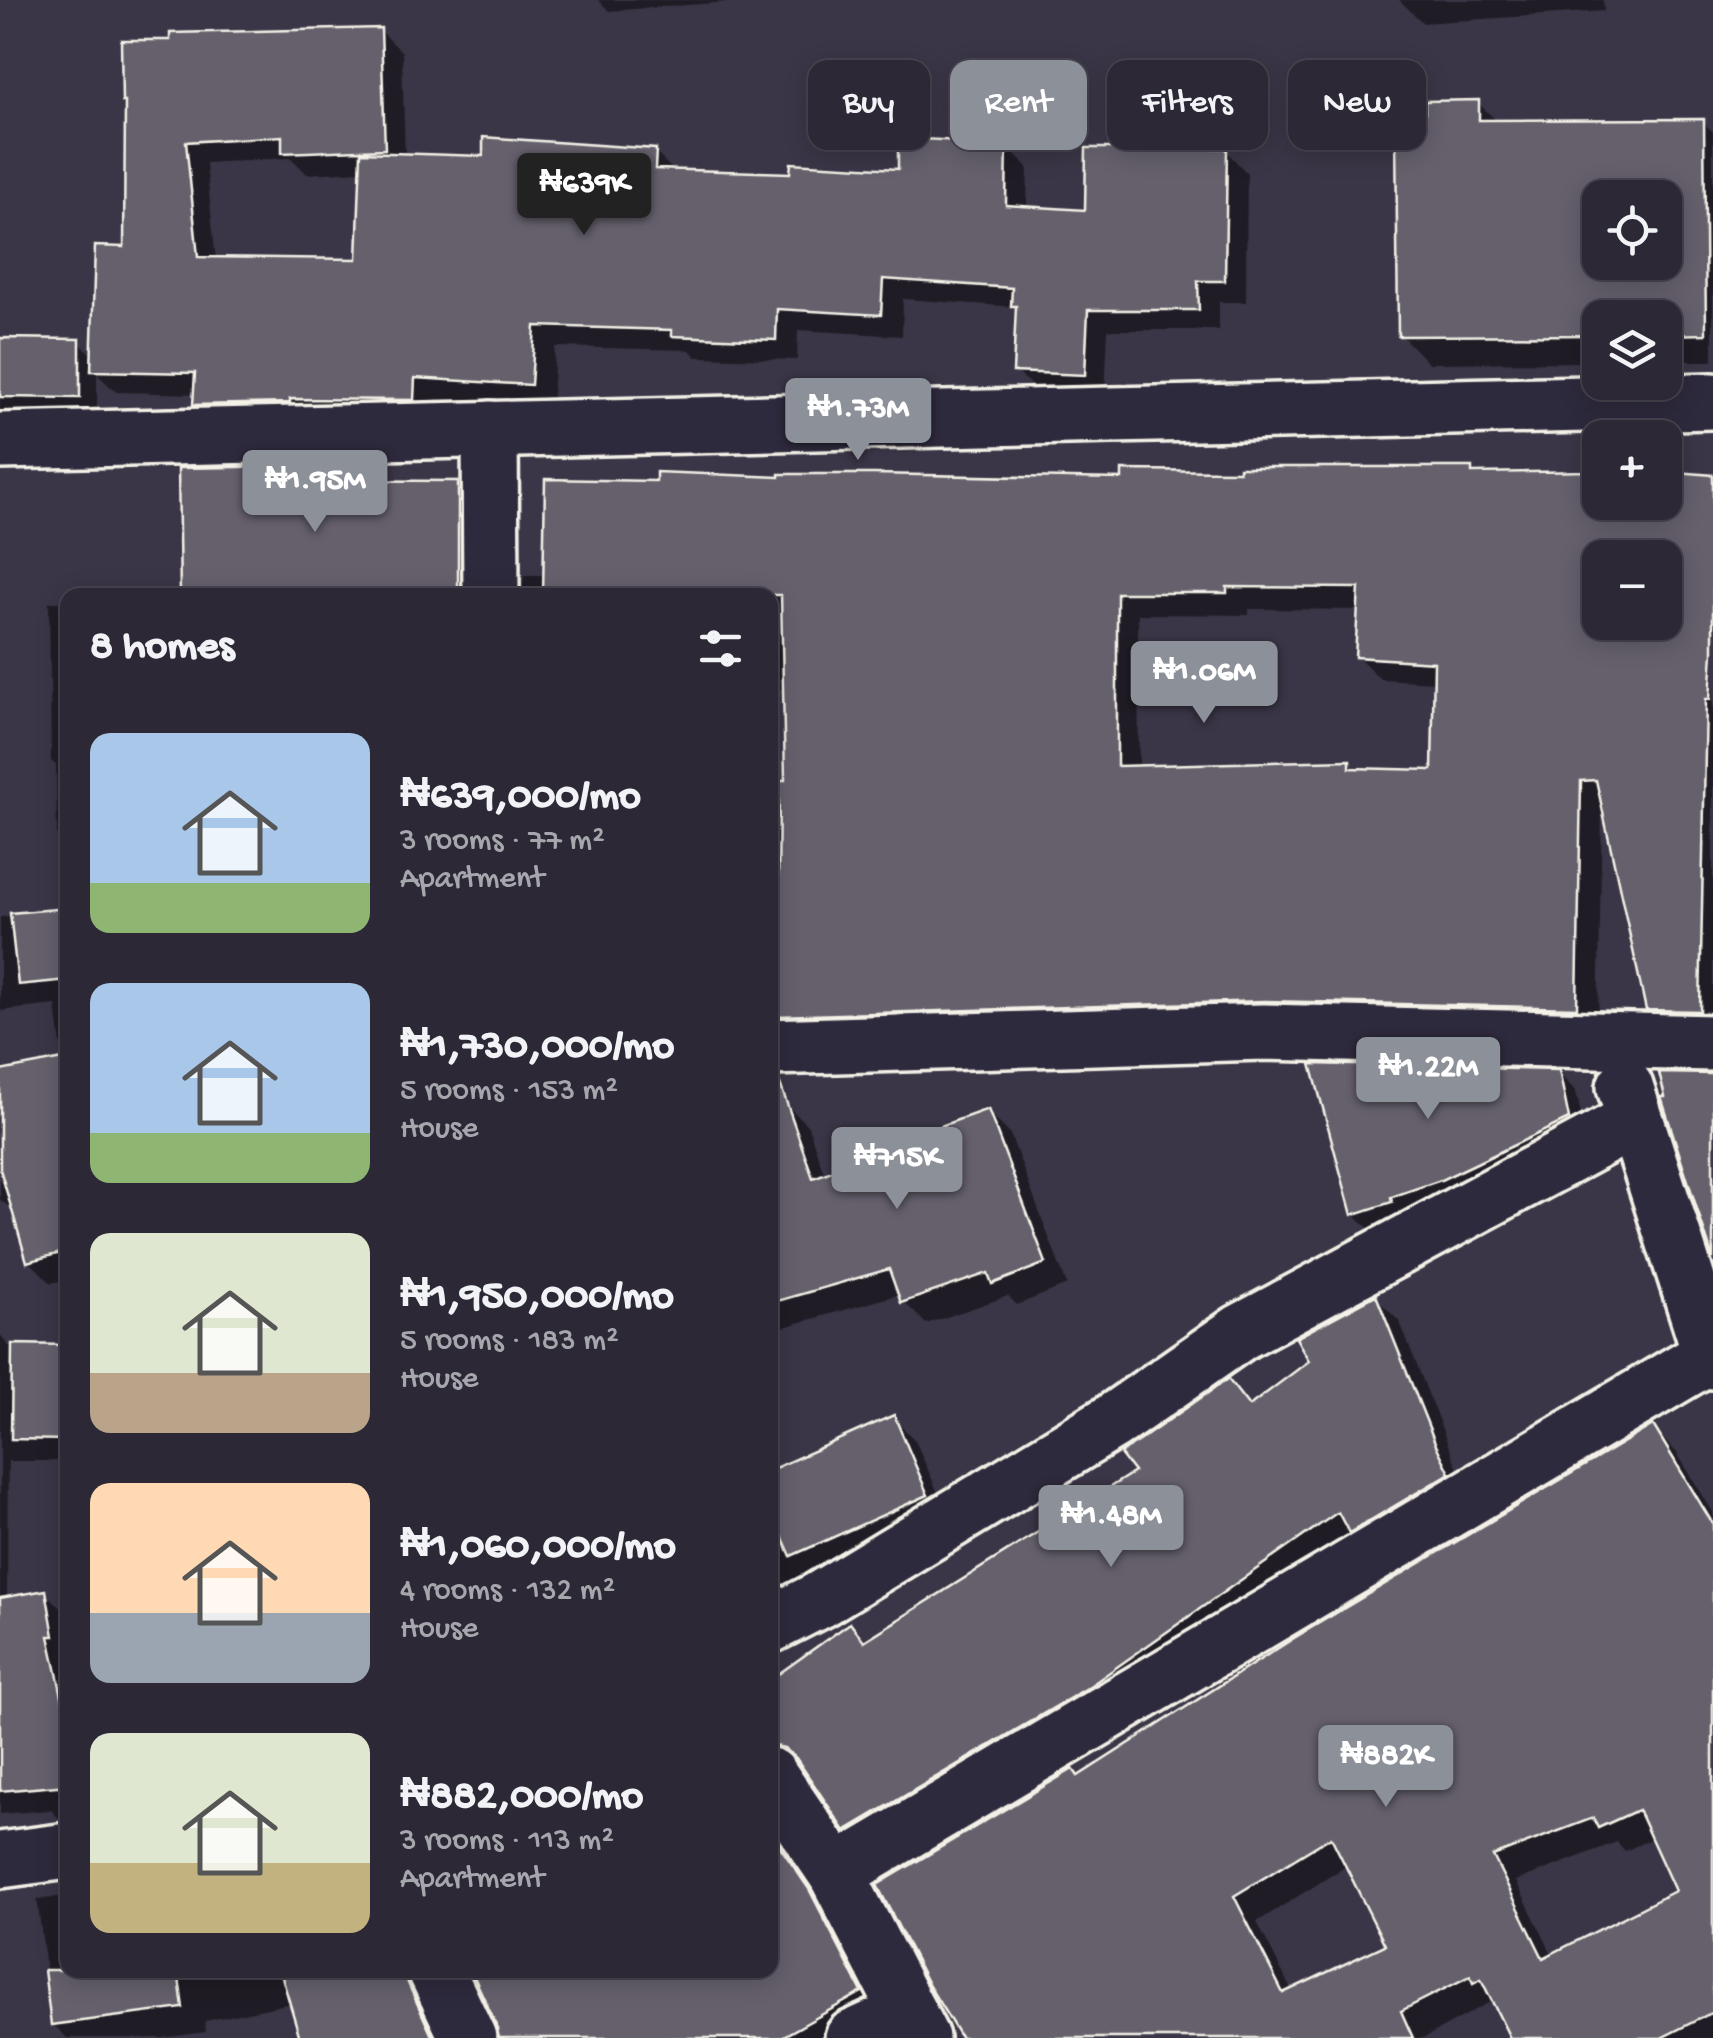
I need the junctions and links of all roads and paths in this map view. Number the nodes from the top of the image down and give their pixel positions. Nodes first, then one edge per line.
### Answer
1 (1713, 401) edge
2 (490, 429) junction
3 (0, 441) edge
4 (491, 588) edge
5 (1611, 1041) junction
6 (1713, 1043) edge
7 (778, 1047) edge
8 (1635, 1120) junction
9 (1711, 1358) edge
10 (778, 1622) edge
11 (778, 1788) edge
12 (60, 1852) edge
13 (0, 1860) edge
14 (836, 1873) junction
15 (440, 1978) edge
16 (915, 2025) edge
17 (468, 2038) edge
18 (853, 2038) edge

1 - 2 street
2 - 3 street
2 - 4 street
5 - 6 street
5 - 7 street
5 - 8 street
8 - 9 street
8 - 10 street
9 - 14 street
11 - 14 street
12 - 13 street
14 - 16 street
15 - 17 street
16 - 18 street

